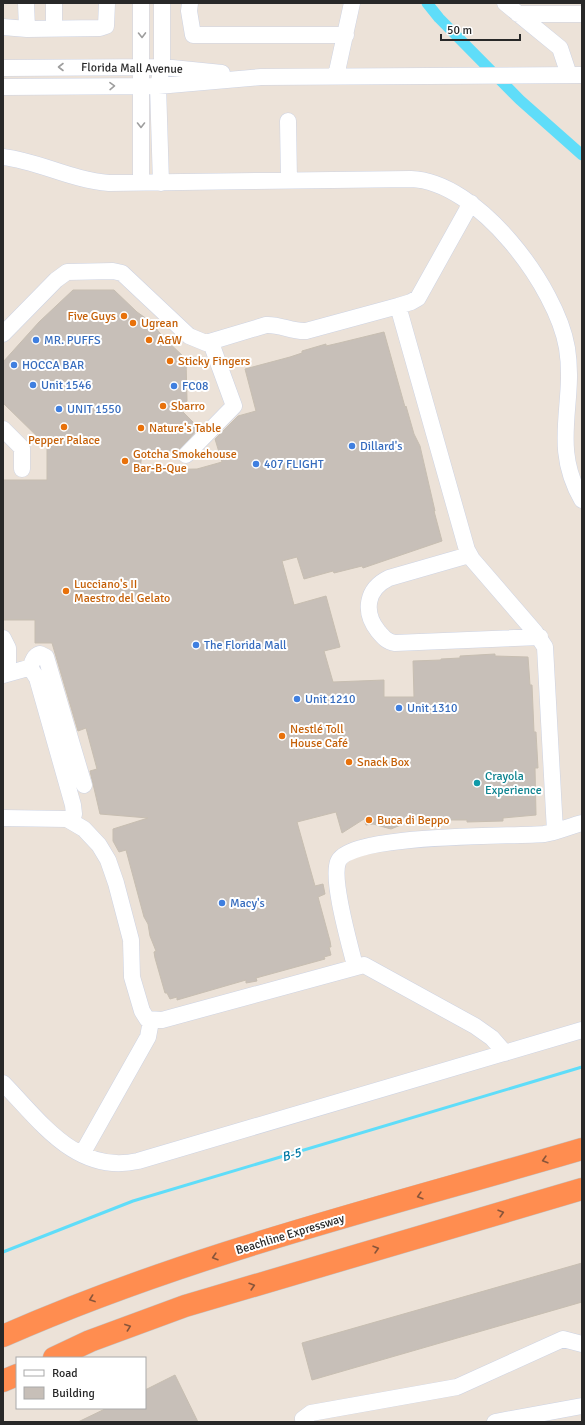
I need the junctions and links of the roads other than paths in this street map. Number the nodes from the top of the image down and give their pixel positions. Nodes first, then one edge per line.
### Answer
1 (26, 3) edge
2 (54, 3) edge
3 (107, 3) edge
4 (141, 3) edge
5 (162, 3) edge
6 (190, 3) edge
7 (352, 3) edge
8 (505, 3) edge
9 (518, 14) junction
10 (582, 14) edge
11 (3, 27) edge
12 (27, 29) junction
13 (54, 29) junction
14 (346, 35) junction
15 (3, 67) edge
16 (142, 67) junction
17 (162, 67) junction
18 (3, 75) edge
19 (576, 75) edge
20 (336, 76) junction
21 (261, 77) junction
22 (141, 86) junction
23 (158, 86) junction
24 (3, 87) edge
25 (288, 121) dead end
26 (3, 157) edge
27 (289, 181) junction
28 (161, 182) junction
29 (141, 183) junction
30 (471, 203) junction
31 (398, 306) junction
32 (3, 334) edge
33 (211, 343) junction
34 (3, 429) edge
35 (186, 455) dead end
36 (22, 469) dead end
37 (582, 500) edge
38 (469, 555) junction
39 (540, 637) junction
40 (3, 638) edge
41 (6, 674) edge
42 (68, 760) junction
43 (84, 785) dead end
44 (3, 818) edge
45 (72, 821) junction
46 (582, 823) edge
47 (555, 831) junction
48 (355, 966) junction
49 (151, 1021) junction
50 (582, 1030) edge
51 (505, 1053) junction
52 (3, 1083) edge
53 (582, 1149) edge
54 (82, 1154) junction
55 (582, 1189) edge
56 (3, 1336) edge
57 (582, 1344) edge
58 (56, 1357) edge
59 (16, 1374) edge
60 (3, 1381) edge
61 (582, 1406) edge
62 (304, 1422) edge
63 (495, 1422) edge

1 - 12 street
2 - 13 street
3 - 13 street
4 -> 16 street
5 - 17 street
6 - 14 street
7 - 14 street
8 - 9 street
9 - 10 street
9 - 19 street
11 - 12 street
12 - 13 street
14 - 20 street
16 -> 15 street, Florida Mall Avenue
15 - 18 street
16 - 17 street, Florida Mall Avenue
16 - 22 street
17 - 21 street, Florida Mall Avenue
17 - 23 street
19 - 20 street, Florida Mall Avenue
20 - 21 street, Florida Mall Avenue
21 - 23 street, Florida Mall Avenue
22 - 23 street, Florida Mall Avenue
24 -> 22 street, Florida Mall Avenue
22 -> 29 street
23 - 28 street
25 - 27 street
26 - 29 street
27 - 28 street
27 - 30 street
28 - 29 street
30 - 31 street
30 - 37 street
31 - 33 street
31 - 38 street
32 - 33 street
33 - 35 street
34 - 36 street
38 - 39 street
38 - 39 street
39 - 47 street
40 - 41 street
41 - 42 street
42 - 43 street
42 - 45 street
44 - 45 street
45 - 49 street
46 - 47 street
47 - 48 street
48 - 49 street
48 - 51 street
49 - 54 street
50 - 51 street
51 - 54 street
52 - 54 street
53 -> 56 highway, Beachline Expressway
58 -> 55 highway
57 - 62 street
59 - 60 highway
61 - 63 street

